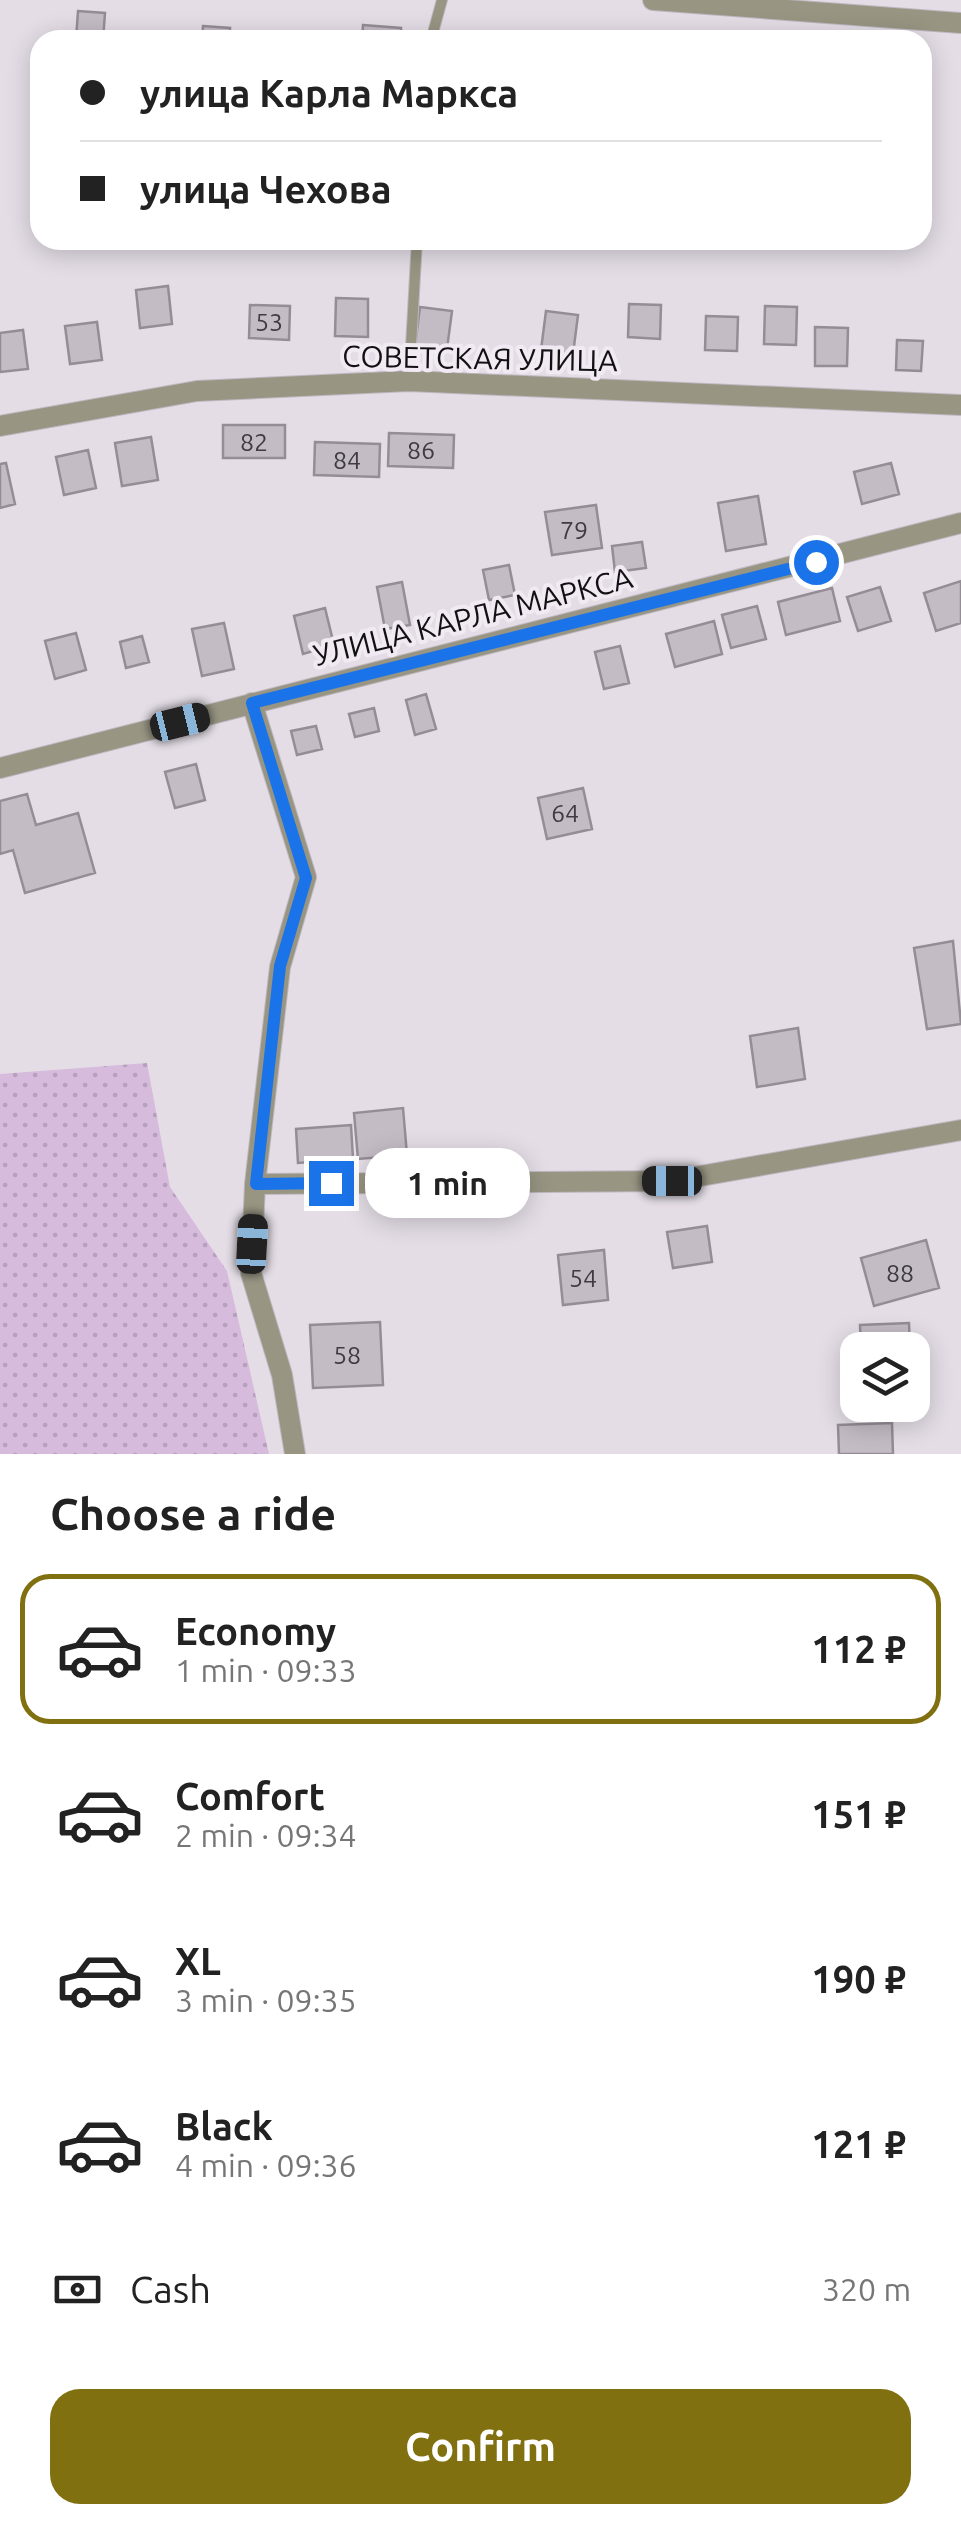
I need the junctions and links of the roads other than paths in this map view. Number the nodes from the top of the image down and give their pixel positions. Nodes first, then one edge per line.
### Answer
1 (442, 0) edge
2 (654, 0) edge
3 (961, 23) edge
4 (434, 30) edge
5 (416, 250) edge
6 (409, 381) junction
7 (961, 405) edge
8 (0, 426) edge
9 (961, 523) edge
10 (252, 703) junction
11 (0, 768) edge
12 (961, 1130) edge
13 (256, 1184) junction
14 (295, 1454) edge

1 - 4 lane
2 - 3 street
5 - 6 lane
6 - 7 street, СОВЕТСКАЯ УЛИЦА
6 - 8 street, СОВЕТСКАЯ УЛИЦА
9 - 10 street, УЛИЦА КАРЛА МАРКСА
10 - 11 street, УЛИЦА КАРЛА МАРКСА
10 - 13 street
12 - 13 street
13 - 14 street

